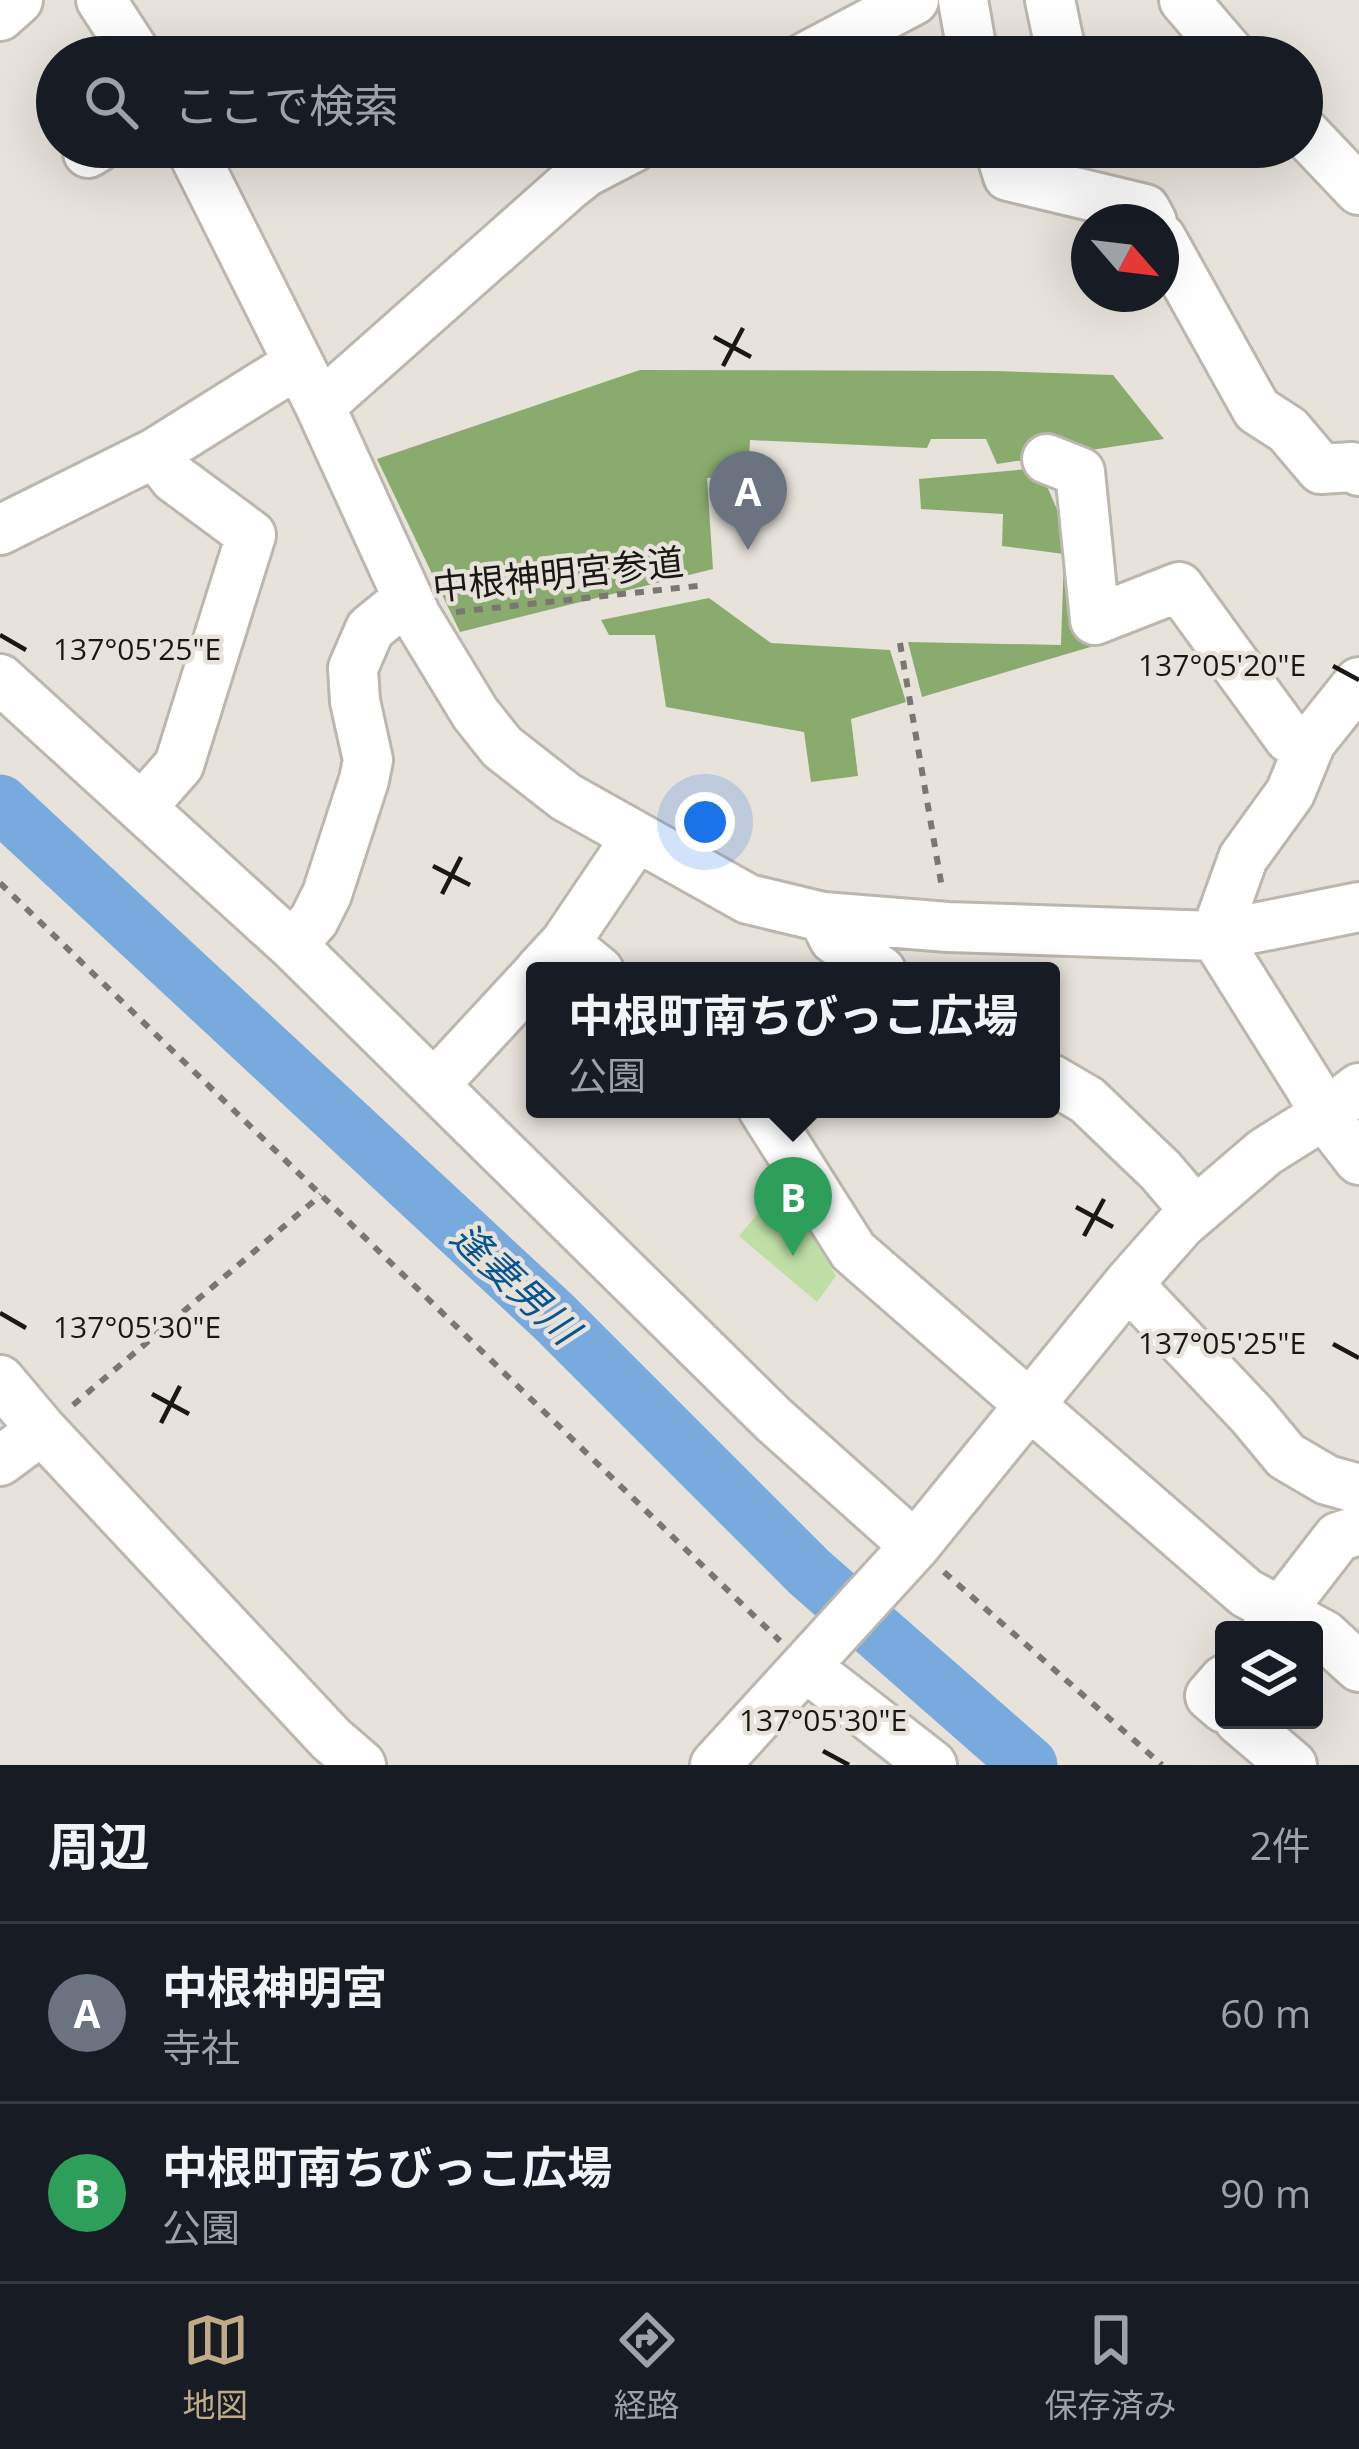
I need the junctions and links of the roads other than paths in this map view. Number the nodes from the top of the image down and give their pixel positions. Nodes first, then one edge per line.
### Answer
1 (18, 0) edge
2 (100, 0) edge
3 (914, 0) edge
4 (963, 0) edge
5 (1050, 0) edge
6 (1184, 0) edge
7 (0, 16) edge
8 (124, 36) edge
9 (846, 36) edge
10 (969, 36) edge
11 (1058, 36) edge
12 (1215, 36) edge
13 (1323, 152) edge
14 (200, 168) edge
15 (594, 168) edge
16 (1006, 168) edge
17 (1359, 190) edge
18 (1124, 204) edge
19 (1179, 270) edge
20 (297, 364) junction
21 (320, 406) junction
22 (155, 453) junction
23 (1047, 459) dead end
24 (1359, 471) edge
25 (0, 530) edge
26 (412, 607) junction
27 (0, 679) edge
28 (1359, 682) edge
29 (1311, 742) junction
30 (142, 807) junction
31 (636, 838) junction
32 (1359, 908) edge
33 (823, 917) junction
34 (1215, 935) junction
35 (292, 945) junction
36 (561, 962) edge
37 (868, 962) edge
38 (526, 997) edge
39 (436, 1084) junction
40 (1060, 1084) edge
41 (1342, 1102) edge
42 (769, 1118) edge
43 (1359, 1160) edge
44 (1195, 1211) junction
45 (1128, 1284) junction
46 (0, 1380) edge
47 (1030, 1404) junction
48 (42, 1430) junction
49 (0, 1461) edge
50 (1359, 1489) edge
51 (1359, 1530) edge
52 (910, 1551) junction
53 (1273, 1621) edge
54 (1323, 1635) edge
55 (811, 1660) junction
56 (1359, 1667) edge
57 (1250, 1729) edge
58 (361, 1765) edge
59 (716, 1765) edge
60 (932, 1765) edge
61 (1292, 1765) edge

1 - 7 street
2 - 8 street
3 - 9 street
4 - 10 street
5 - 11 street
6 - 12 street
13 - 17 street
14 - 20 street
15 - 21 street
16 - 18 street
19 - 24 street
20 - 21 street
20 - 22 street
21 - 26 street
22 - 25 street
22 - 30 street
23 - 29 street
26 - 31 street
26 - 35 street
27 - 30 street
28 - 29 street
29 - 34 street
30 - 35 street
31 - 33 street
31 - 36 street
32 - 34 street
33 - 34 street
33 - 37 street
34 - 41 street
35 - 39 street
38 - 39 street
39 - 52 street
40 - 44 street
41 - 43 street
41 - 44 street
42 - 47 street
44 - 45 street
45 - 47 street
45 - 50 street
46 - 48 street
47 - 52 street
47 - 53 street
48 - 49 street
48 - 58 street
51 - 53 street
52 - 55 street
54 - 56 street
55 - 59 street
55 - 60 street
57 - 61 street

